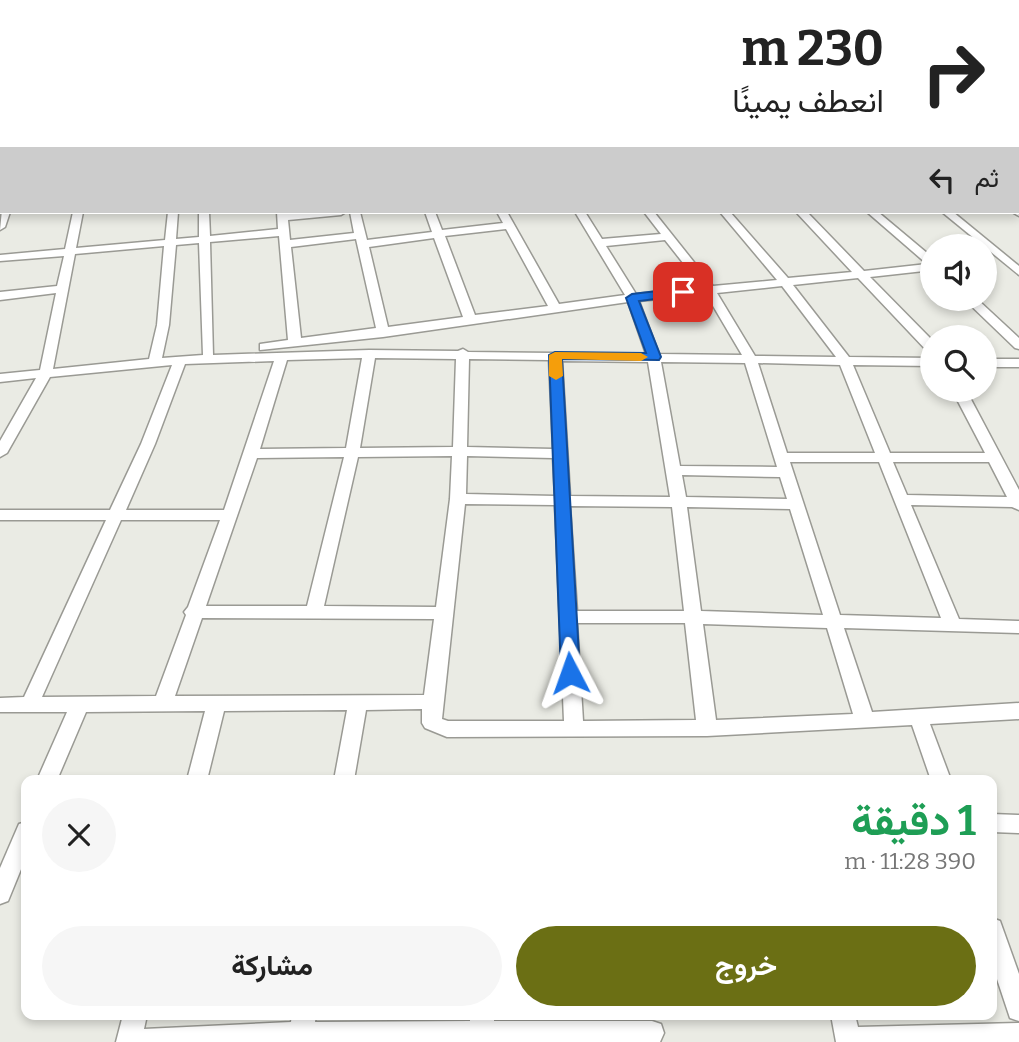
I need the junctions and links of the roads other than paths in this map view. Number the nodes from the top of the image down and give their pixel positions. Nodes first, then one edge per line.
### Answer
1 (78, 214) edge
2 (173, 214) edge
3 (204, 214) edge
4 (282, 214) edge
5 (356, 214) edge
6 (431, 214) edge
7 (503, 214) edge
8 (581, 214) edge
9 (650, 214) edge
10 (727, 214) edge
11 (803, 214) edge
12 (874, 214) edge
13 (949, 214) edge
14 (509, 226) junction
15 (285, 232) junction
16 (438, 235) junction
17 (667, 237) junction
18 (204, 239) junction
19 (362, 240) junction
20 (171, 241) junction
21 (599, 243) junction
22 (287, 244) junction
23 (72, 251) junction
24 (920, 254) edge
25 (1019, 256) edge
26 (0, 258) edge
27 (997, 258) edge
28 (1001, 258) junction
29 (920, 267) edge
30 (1019, 272) edge
31 (864, 274) junction
32 (785, 281) junction
33 (62, 289) junction
34 (709, 289) junction
35 (0, 296) edge
36 (632, 298) junction
37 (556, 309) junction
38 (983, 311) edge
39 (471, 321) junction
40 (383, 333) junction
41 (920, 335) edge
42 (295, 343) junction
43 (1019, 345) edge
44 (208, 353) junction
45 (463, 353) junction
46 (369, 354) junction
47 (282, 355) junction
48 (555, 355) junction
49 (654, 357) junction
50 (750, 358) junction
51 (156, 359) junction
52 (844, 359) junction
53 (180, 360) junction
54 (920, 362) edge
55 (997, 363) edge
56 (1019, 363) edge
57 (46, 373) junction
58 (0, 378) edge
59 (965, 402) edge
60 (461, 452) junction
61 (0, 453) edge
62 (352, 453) junction
63 (251, 454) junction
64 (559, 454) junction
65 (885, 457) junction
66 (993, 458) junction
67 (784, 464) junction
68 (673, 470) junction
69 (458, 499) junction
70 (902, 500) junction
71 (564, 503) junction
72 (679, 503) junction
73 (1018, 503) edge
74 (794, 505) junction
75 (0, 515) edge
76 (228, 515) junction
77 (115, 517) junction
78 (193, 612) junction
79 (314, 612) junction
80 (444, 614) junction
81 (567, 617) junction
82 (691, 617) junction
83 (833, 622) junction
84 (953, 626) junction
85 (1019, 627) edge
86 (358, 701) junction
87 (432, 702) junction
88 (217, 703) junction
89 (163, 704) junction
90 (0, 705) edge
91 (29, 706) junction
92 (79, 706) junction
93 (1019, 711) edge
94 (918, 716) junction
95 (865, 722) junction
96 (574, 728) junction
97 (707, 728) junction
98 (49, 775) edge
99 (198, 775) edge
100 (345, 775) edge
101 (939, 775) edge
102 (997, 823) edge
103 (1019, 824) edge
104 (21, 843) edge
105 (0, 894) edge
106 (997, 944) edge
107 (1019, 1009) edge
108 (134, 1020) edge
109 (844, 1020) edge
110 (302, 1030) edge
111 (652, 1030) edge
112 (482, 1031) edge
113 (1019, 1035) edge
114 (848, 1041) edge
115 (129, 1042) edge

1 - 23 street
2 - 20 street
3 - 18 street
4 - 15 street
5 - 19 street
6 - 16 street
7 - 14 street
8 - 21 street
9 - 17 street
10 - 32 street
11 - 31 street
12 - 24 street
13 - 28 street
14 - 16 street
14 - 37 street
15 - 18 street
15 - 22 street
16 - 19 street
16 - 39 street
17 - 21 street
17 - 34 street
18 - 20 street
18 - 44 street
19 - 22 street
19 - 40 street
20 - 23 street
20 - 51 street
21 - 36 street
22 - 42 street
23 - 26 street
23 - 33 street
25 - 28 street
27 - 28 street
28 - 30 street
29 - 31 street
31 - 32 street
31 - 41 street
32 - 34 street
32 - 52 street
33 - 35 street
33 - 57 street
34 - 36 street
34 - 50 street
36 - 37 street
36 - 49 street
37 - 39 street
38 - 43 street
39 - 40 street
40 - 42 street
42 - 44 street
44 - 51 street
45 - 46 street
45 - 48 street
45 - 60 street
46 - 47 street
46 - 62 street
47 - 53 street
47 - 63 street
48 - 49 street
48 - 64 street
49 - 50 street
49 - 68 street
50 - 52 street
50 - 67 street
51 - 53 street
51 - 57 street
52 - 54 street
52 - 65 street
53 - 77 street
55 - 56 street
57 - 58 street
57 - 61 street
59 - 66 street
60 - 62 street
60 - 64 street
60 - 69 street
62 - 63 street
62 - 79 street
63 - 76 street
64 - 71 street
65 - 66 street
65 - 67 street
65 - 70 street
66 - 73 street
67 - 68 street
67 - 74 street
68 - 72 street
69 - 71 street
69 - 80 street
70 - 73 street
70 - 84 street
71 - 72 street
71 - 81 street
72 - 74 street
72 - 82 street
74 - 83 street
75 - 77 street
76 - 77 street
76 - 78 street
77 - 91 street
78 - 79 street
78 - 89 street
79 - 80 street
80 - 87 street
81 - 82 street
81 - 96 street
82 - 83 street
82 - 97 street
83 - 84 street
83 - 95 street
84 - 85 street
86 - 87 street
86 - 88 street
86 - 100 street
87 - 96 street
88 - 89 street
88 - 99 street
89 - 92 street
90 - 91 street
91 - 92 street
92 - 98 street
93 - 94 street
94 - 95 street
94 - 101 street
95 - 97 street
96 - 97 street
102 - 103 street
104 - 105 street
106 - 107 street
108 - 115 street
109 - 114 street
110 - 112 street
110 - 115 street
111 - 112 street
113 - 114 street

